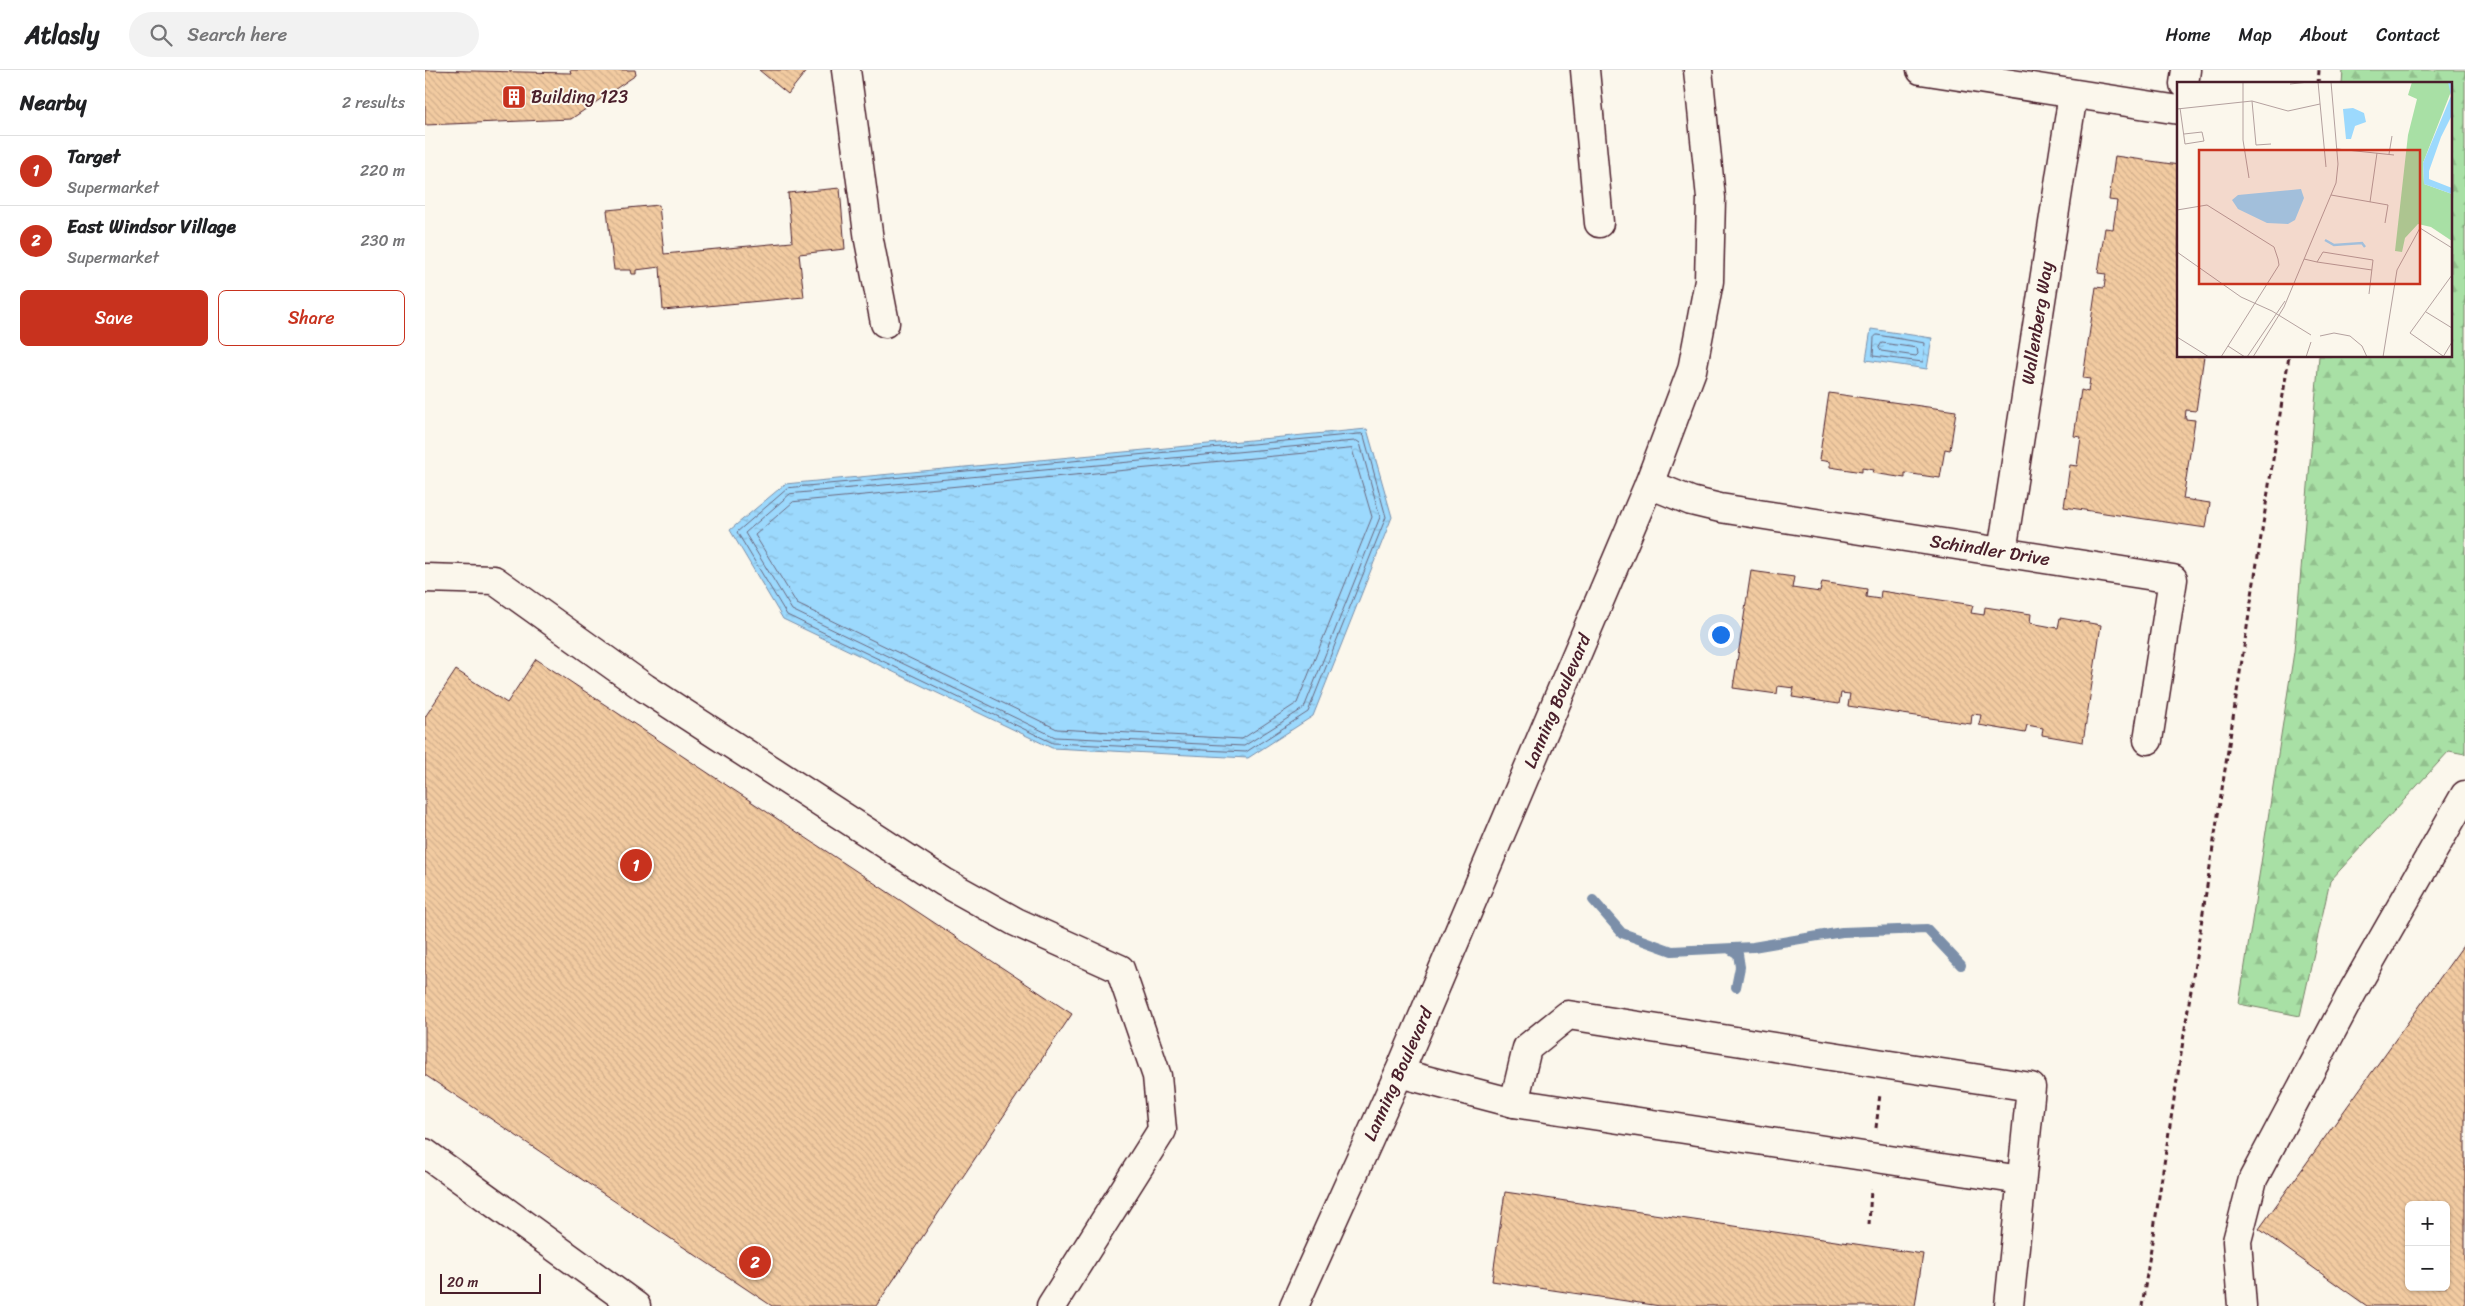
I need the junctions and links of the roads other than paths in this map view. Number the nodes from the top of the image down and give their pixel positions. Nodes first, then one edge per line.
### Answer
1 (846, 70) edge
2 (1585, 70) edge
3 (1697, 70) edge
4 (1921, 70) edge
5 (2073, 94) junction
6 (2177, 110) edge
7 (1599, 223) dead end
8 (885, 323) dead end
9 (1649, 484) junction
10 (2002, 552) junction
11 (425, 578) edge
12 (2148, 740) dead end
13 (2465, 795) edge
14 (1399, 1073) junction
15 (1514, 1103) junction
16 (425, 1153) edge
17 (2021, 1180) junction
18 (636, 1306) edge
19 (1051, 1306) edge
20 (1294, 1306) edge
21 (2009, 1306) edge
22 (2241, 1306) edge

1 - 8 street
2 - 7 street
3 - 9 street, Lanning Boulevard
4 - 5 street
5 - 6 street
5 - 10 street, Wallenberg Way
9 - 10 street, Schindler Drive
9 - 14 street, Lanning Boulevard
10 - 12 street, Schindler Drive
11 - 19 street
13 - 22 street
14 - 15 street
14 - 20 street, Lanning Boulevard
15 - 17 street
15 - 17 street
16 - 18 street
17 - 21 street

